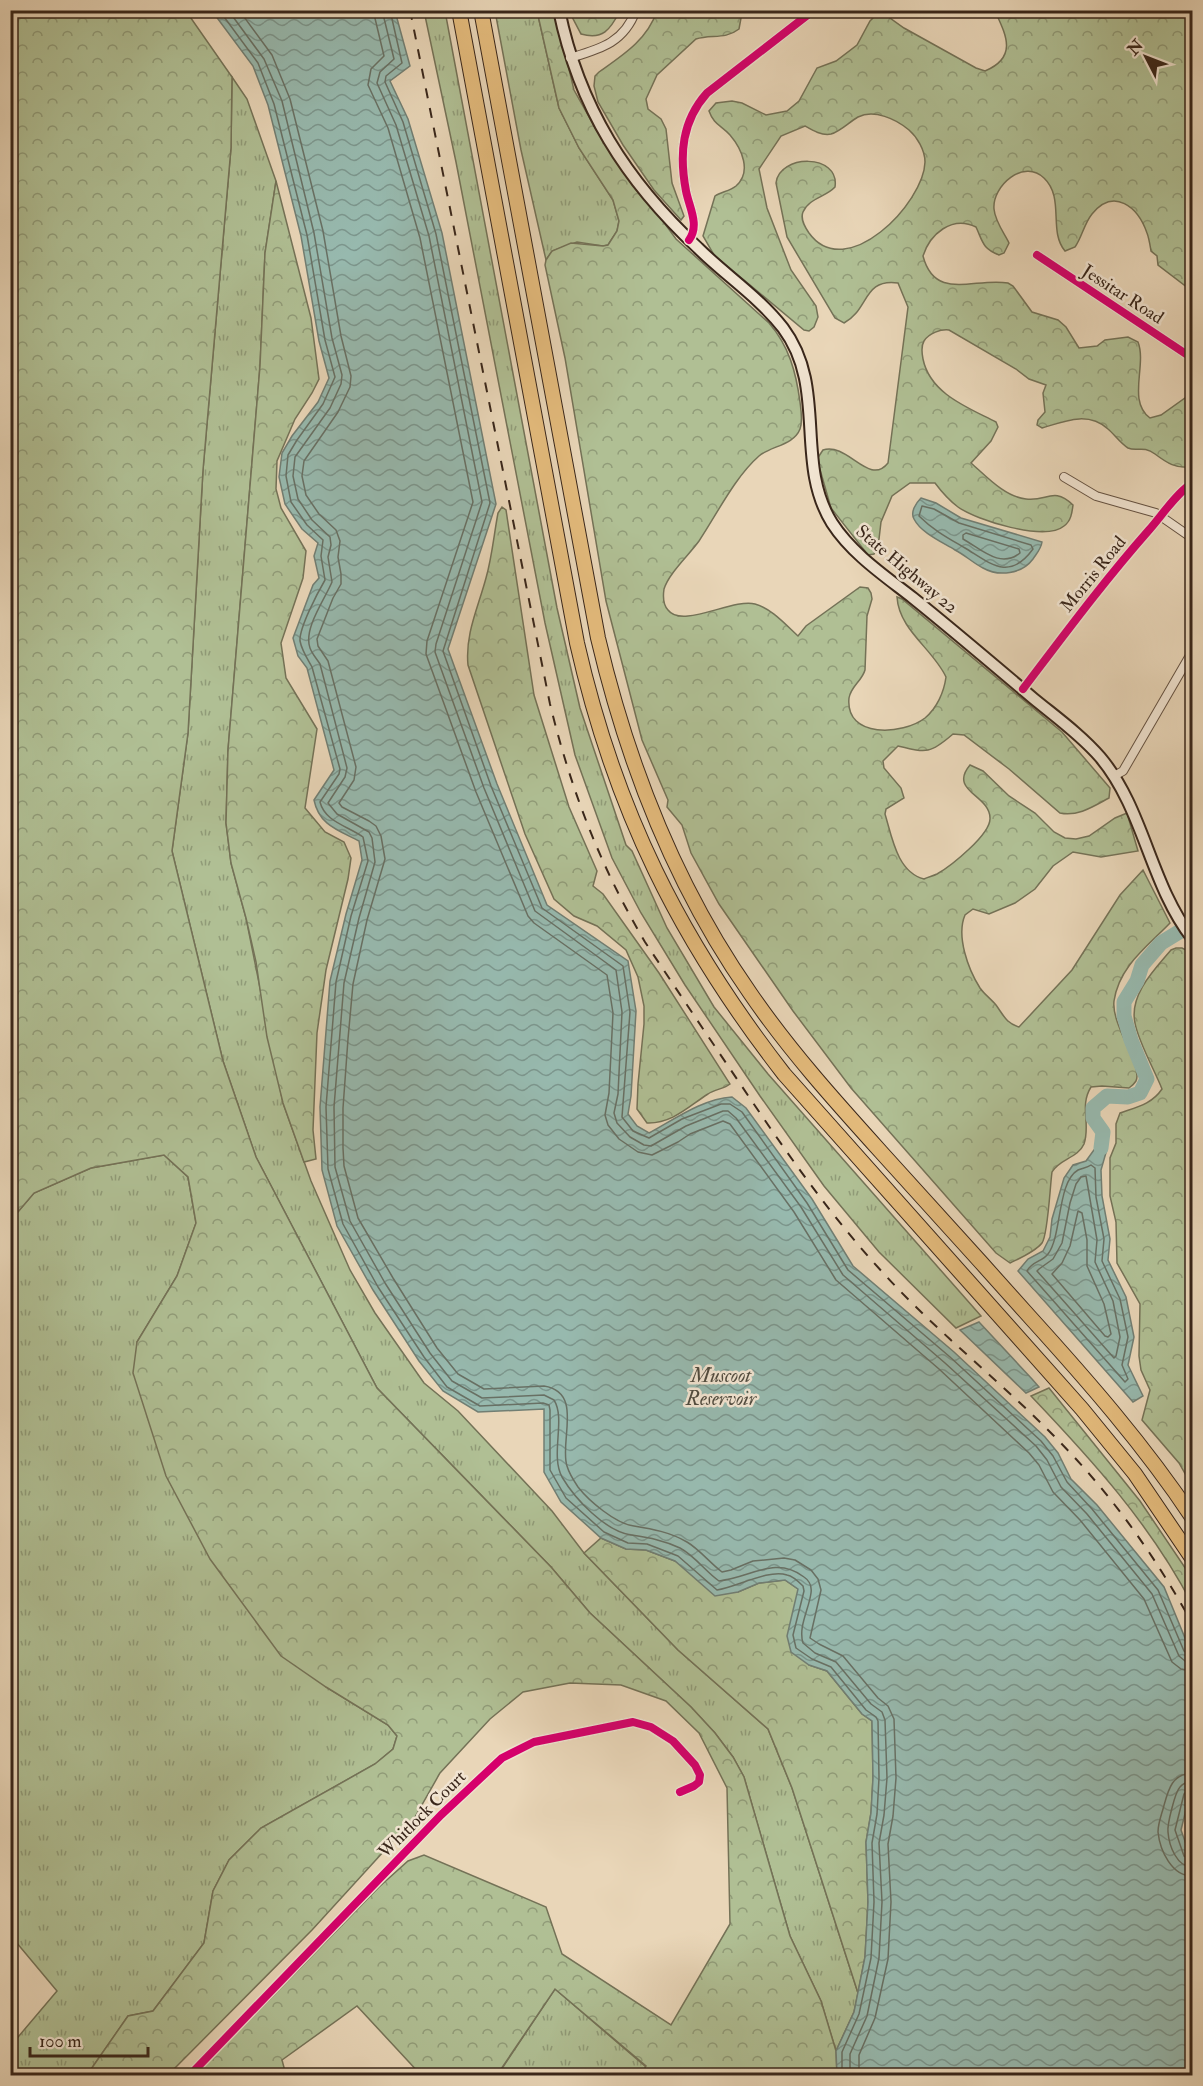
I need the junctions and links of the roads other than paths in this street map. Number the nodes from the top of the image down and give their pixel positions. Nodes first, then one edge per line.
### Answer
1 (459, 10) edge
2 (481, 10) edge
3 (559, 10) edge
4 (636, 10) edge
5 (814, 10) edge
6 (570, 58) junction
7 (689, 240) junction
8 (1037, 255) dead end
9 (1192, 358) edge
10 (1064, 477) dead end
11 (1192, 483) edge
12 (1160, 517) junction
13 (1192, 538) edge
14 (1192, 652) edge
15 (1023, 689) junction
16 (1114, 776) junction
17 (1192, 938) edge
18 (1192, 1517) edge
19 (1192, 1558) edge
20 (680, 1792) dead end
21 (189, 2076) edge

1 - 19 highway
2 - 18 highway
3 - 6 main road, State Highway 22
4 - 6 street
5 - 7 street
6 - 7 main road, State Highway 22
7 - 15 main road, State Highway 22
8 - 9 street, Jessitar Road
10 - 12 street
11 - 12 street, Morris Road
12 - 13 street
12 - 15 street, Morris Road
14 - 16 street
15 - 16 main road, State Highway 22
16 - 17 main road, State Highway 22
20 - 21 street, Whitlock Court

